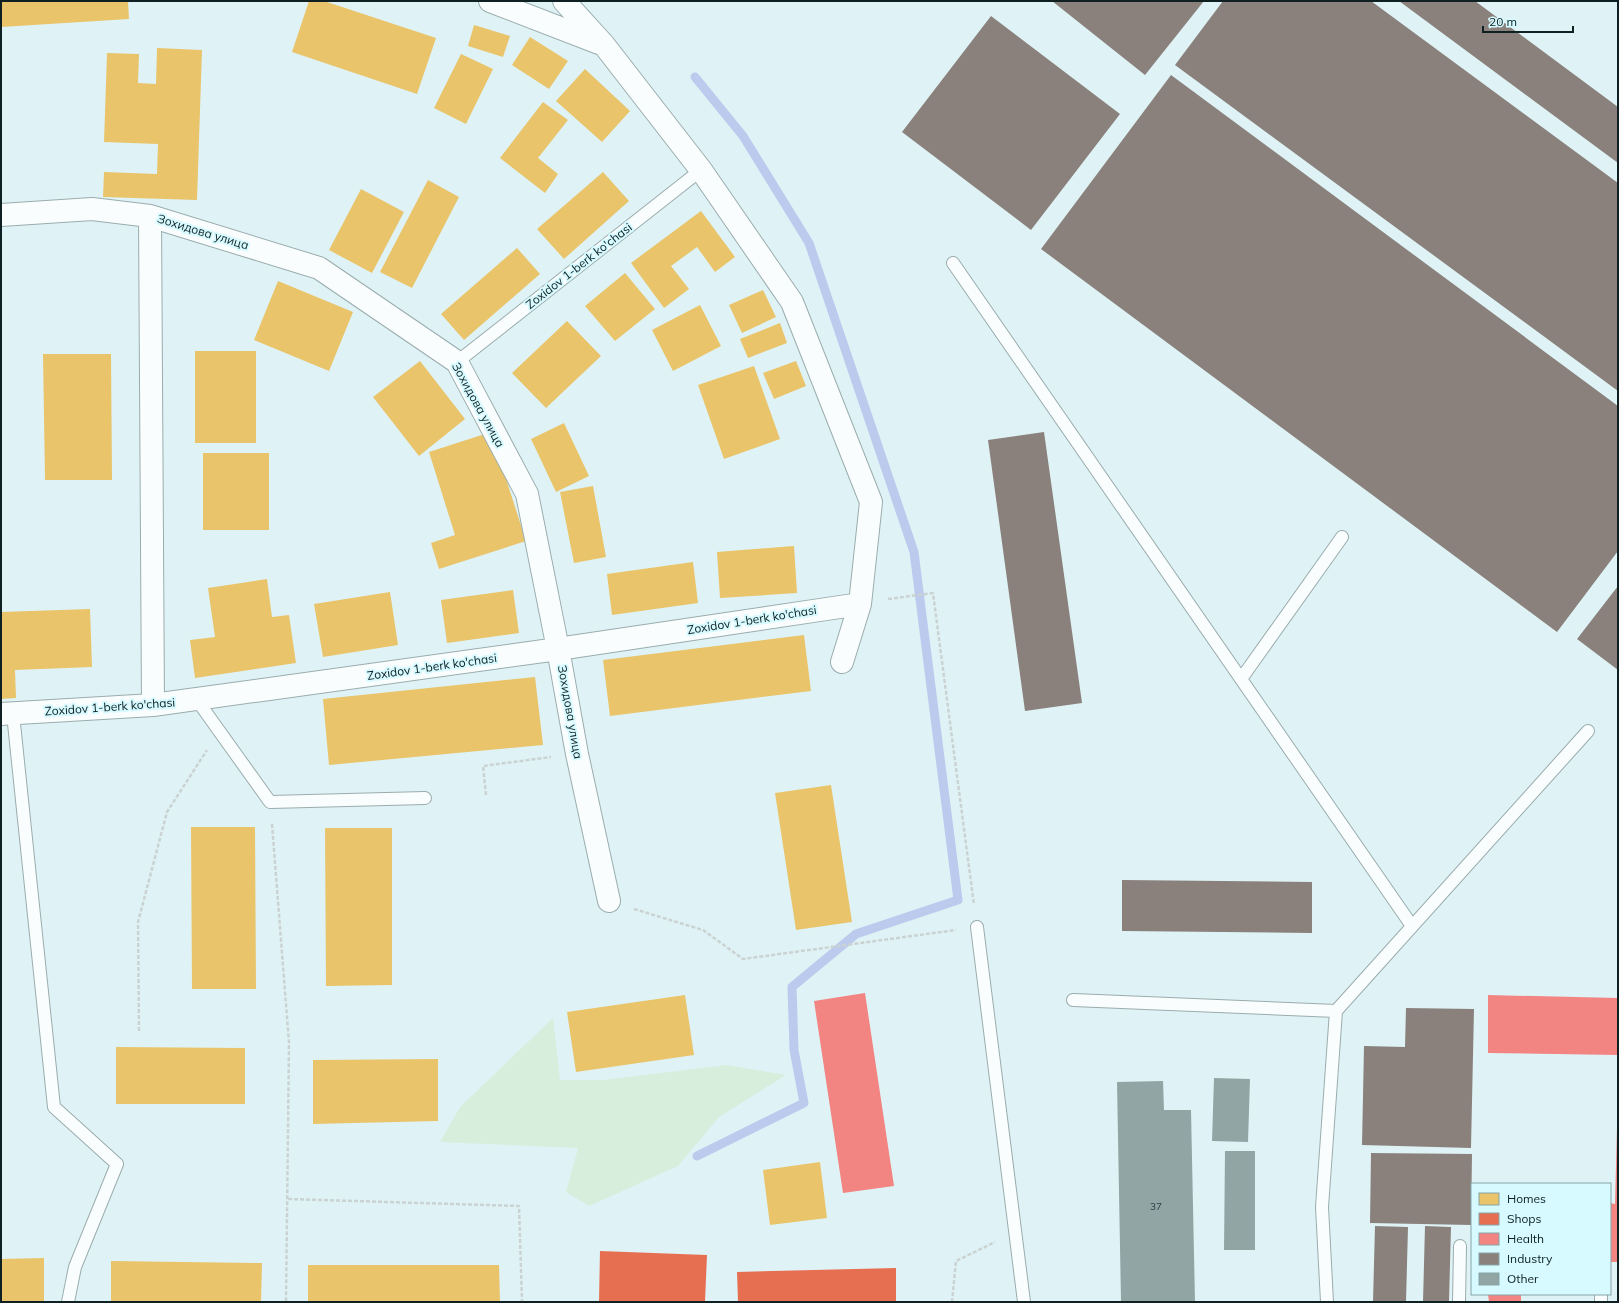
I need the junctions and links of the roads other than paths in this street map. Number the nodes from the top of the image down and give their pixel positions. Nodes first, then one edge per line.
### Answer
1 (490, 1) edge
2 (564, 1) edge
3 (604, 45) junction
4 (701, 170) junction
5 (1, 215) edge
6 (150, 216) junction
7 (953, 263) dead end
8 (456, 362) junction
9 (1342, 537) dead end
10 (860, 604) junction
11 (558, 649) junction
12 (842, 662) dead end
13 (1241, 679) junction
14 (197, 700) junction
15 (153, 705) junction
16 (7, 714) edge
17 (1588, 731) dead end
18 (425, 798) dead end
19 (609, 901) road end
20 (1412, 926) junction
21 (977, 928) road end
22 (1073, 1000) dead end
23 (1336, 1011) junction
24 (1460, 1246) dead end
25 (68, 1302) edge
26 (1024, 1302) edge
27 (1327, 1302) edge
28 (1460, 1302) edge

1 - 3 street
2 - 3 street
3 - 4 street
4 - 8 lane, Zoxidov 1-berk ko'chasi
4 - 10 street
5 - 6 street, Зохидова улица
6 - 8 street, Зохидова улица
6 - 15 street
7 - 13 lane
8 - 11 street, Зохидова улица
9 - 13 lane
10 - 11 street, Zoxidov 1-berk ko'chasi
10 - 12 street
11 - 14 street, Zoxidov 1-berk ko'chasi
11 - 19 street, Зохидова улица
13 - 20 lane
14 - 15 street, Zoxidov 1-berk ko'chasi
14 - 18 lane
15 - 16 street, Zoxidov 1-berk ko'chasi
16 - 25 lane
17 - 20 lane
20 - 23 lane
21 - 26 lane
22 - 23 lane
23 - 27 lane
24 - 28 lane

